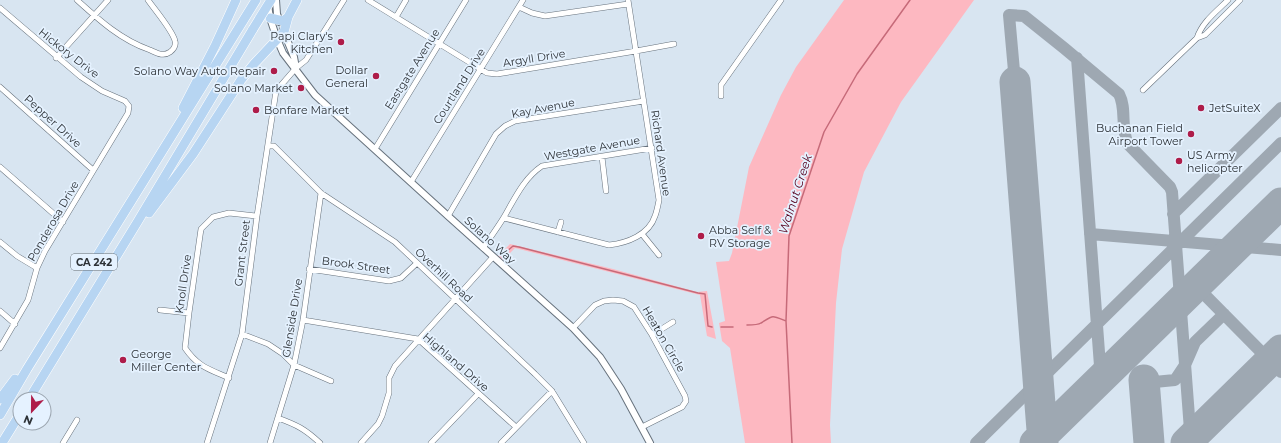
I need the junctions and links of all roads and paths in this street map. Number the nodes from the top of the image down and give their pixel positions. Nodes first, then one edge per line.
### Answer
1 (77, 0) edge
2 (108, 0) edge
3 (148, 0) edge
4 (236, 0) edge
5 (256, 0) edge
6 (267, 0) edge
7 (271, 0) edge
8 (276, 0) edge
9 (297, 0) edge
10 (344, 0) edge
11 (368, 0) edge
12 (406, 0) edge
13 (466, 0) edge
14 (523, 0) edge
15 (781, 0) edge
16 (1228, 0) edge
17 (1240, 0) edge
18 (628, 2) edge
19 (519, 7) junction
20 (0, 8) edge
21 (94, 15) junction
22 (396, 17) junction
23 (270, 18) junction
24 (284, 19) junction
25 (284, 32) junction
26 (1197, 38) junction
27 (276, 39) junction
28 (440, 44) junction
29 (674, 44) dead end
30 (636, 51) junction
31 (56, 58) junction
32 (296, 68) junction
33 (480, 70) junction
34 (0, 87) edge
35 (1143, 90) dead end
36 (721, 96) dead end
37 (644, 101) junction
38 (129, 106) joint
39 (268, 146) junction
40 (652, 148) junction
41 (374, 149) junction
42 (160, 155) junction
43 (602, 157) junction
44 (0, 167) edge
45 (93, 170) junction
46 (411, 182) junction
47 (606, 191) dead end
48 (321, 193) junction
49 (257, 216) junction
50 (448, 216) junction
51 (504, 218) junction
52 (138, 221) junction
53 (63, 222) junction
54 (561, 222) dead end
55 (558, 232) junction
56 (642, 234) junction
57 (0, 242) edge
58 (483, 248) junction
59 (659, 255) dead end
60 (493, 257) junction
61 (417, 263) junction
62 (37, 268) junction
63 (310, 269) junction
64 (455, 298) junction
65 (160, 310) dead end
66 (0, 311) edge
67 (189, 314) junction
68 (303, 320) junction
69 (674, 322) dead end
70 (15, 324) junction
71 (573, 328) junction
72 (242, 334) junction
73 (652, 335) junction
74 (418, 339) junction
75 (0, 348) edge
76 (294, 365) junction
77 (27, 369) junction
78 (229, 378) junction
79 (331, 380) dead end
80 (34, 391) edge
81 (552, 391) junction
82 (478, 394) junction
83 (0, 399) edge
84 (0, 415) edge
85 (278, 418) junction
86 (77, 420) dead end
87 (12, 426) joint
88 (516, 427) junction
89 (642, 427) junction
90 (583, 442) edge
91 (2, 443) edge
92 (7, 443) edge
93 (63, 443) edge
94 (207, 443) edge
95 (270, 443) edge
96 (320, 443) edge
97 (361, 443) edge
98 (431, 443) edge
99 (501, 443) edge
100 (650, 443) edge

1 - 21 street
2 - 21 street
3 - 21 street
4 - 42 highway
5 - 42 highway, CA 242
6 - 23 street
7 - 52 highway, CA 242, bridge
8 - 24 street
9 - 24 highway
10 - 32 street, Grant Street
11 - 22 street, Argyll Drive
12 - 22 street
13 - 28 street, Eastgate Avenue
14 - 19 street, Courtland Drive
15 - 36 street
16 - 26 street
17 - 26 street
18 - 19 street
18 - 30 street, Richard Avenue
19 - 33 street, Courtland Drive
20 - 31 street, Hickory Drive
21 - 31 street
22 - 28 street, Argyll Drive
23 - 24 highway
23 - 27 street
24 - 25 highway
25 - 27 highway
25 - 32 street
26 - 35 street
27 - 32 street
27 - 52 highway
28 - 33 street, Argyll Drive
28 - 41 street, Eastgate Avenue
29 - 30 street, Argyll Drive
30 - 33 street, Argyll Drive
30 - 37 street, Richard Avenue
31 - 38 street, Hickory Drive
32 - 39 street, Grant Street
32 - 41 street, Solano Way
33 - 46 street, Courtland Drive
34 - 45 street, Pepper Drive
37 - 40 street, Richard Avenue
37 - 50 street, Kay Avenue
38 - 45 street, Ponderosa Drive
39 - 48 street, Overhill Road
39 - 49 street, Grant Street
40 - 43 street, Westgate Avenue
40 - 56 street, Richard Avenue
41 - 46 street, Solano Way
42 - 77 highway, CA 242
43 - 47 street
43 - 51 street, Westgate Avenue
44 - 53 street
45 - 53 street, Ponderosa Drive
46 - 50 street, Solano Way
48 - 61 street, Overhill Road
48 - 63 street, Glenside Drive
49 - 67 street, Knoll Drive
49 - 72 street, Grant Street
50 - 58 street, Solano Way
51 - 55 street, Richard Avenue
51 - 58 street, Westgate Avenue
52 - 80 highway, CA 242
53 - 62 street, Ponderosa Drive
54 - 55 street
55 - 56 street, Richard Avenue
56 - 59 street
57 - 62 street
58 - 60 street, Solano Way
60 - 64 street
60 - 71 street, Solano Way
61 - 63 street, Brook Street
61 - 64 street, Overhill Road
62 - 70 street, Ponderosa Drive
63 - 68 street, Glenside Drive
64 - 74 street
64 - 81 street, Overhill Road
65 - 67 street
66 - 70 street
67 - 78 street, Knoll Drive
68 - 74 street, Highland Drive
68 - 76 street, Glenside Drive
69 - 73 street
70 - 75 street, Ponderosa Drive
71 - 73 street, Heaton Circle
71 - 89 street, Solano Way
72 - 76 street
72 - 78 street, Grant Street
73 - 89 street, Heaton Circle
74 - 82 street, Highland Drive
74 - 97 street
76 - 79 street
76 - 85 street, Glenside Drive
77 - 83 highway
77 - 84 highway, CA 242
78 - 94 street, Grant Street
81 - 88 street
81 - 90 street, Overhill Road
82 - 88 street, Highland Drive
82 - 98 street
85 - 95 street, Glenside Drive
85 - 96 street
86 - 93 street
87 - 91 highway
87 - 92 highway
88 - 99 street
89 - 100 street, Solano Way

